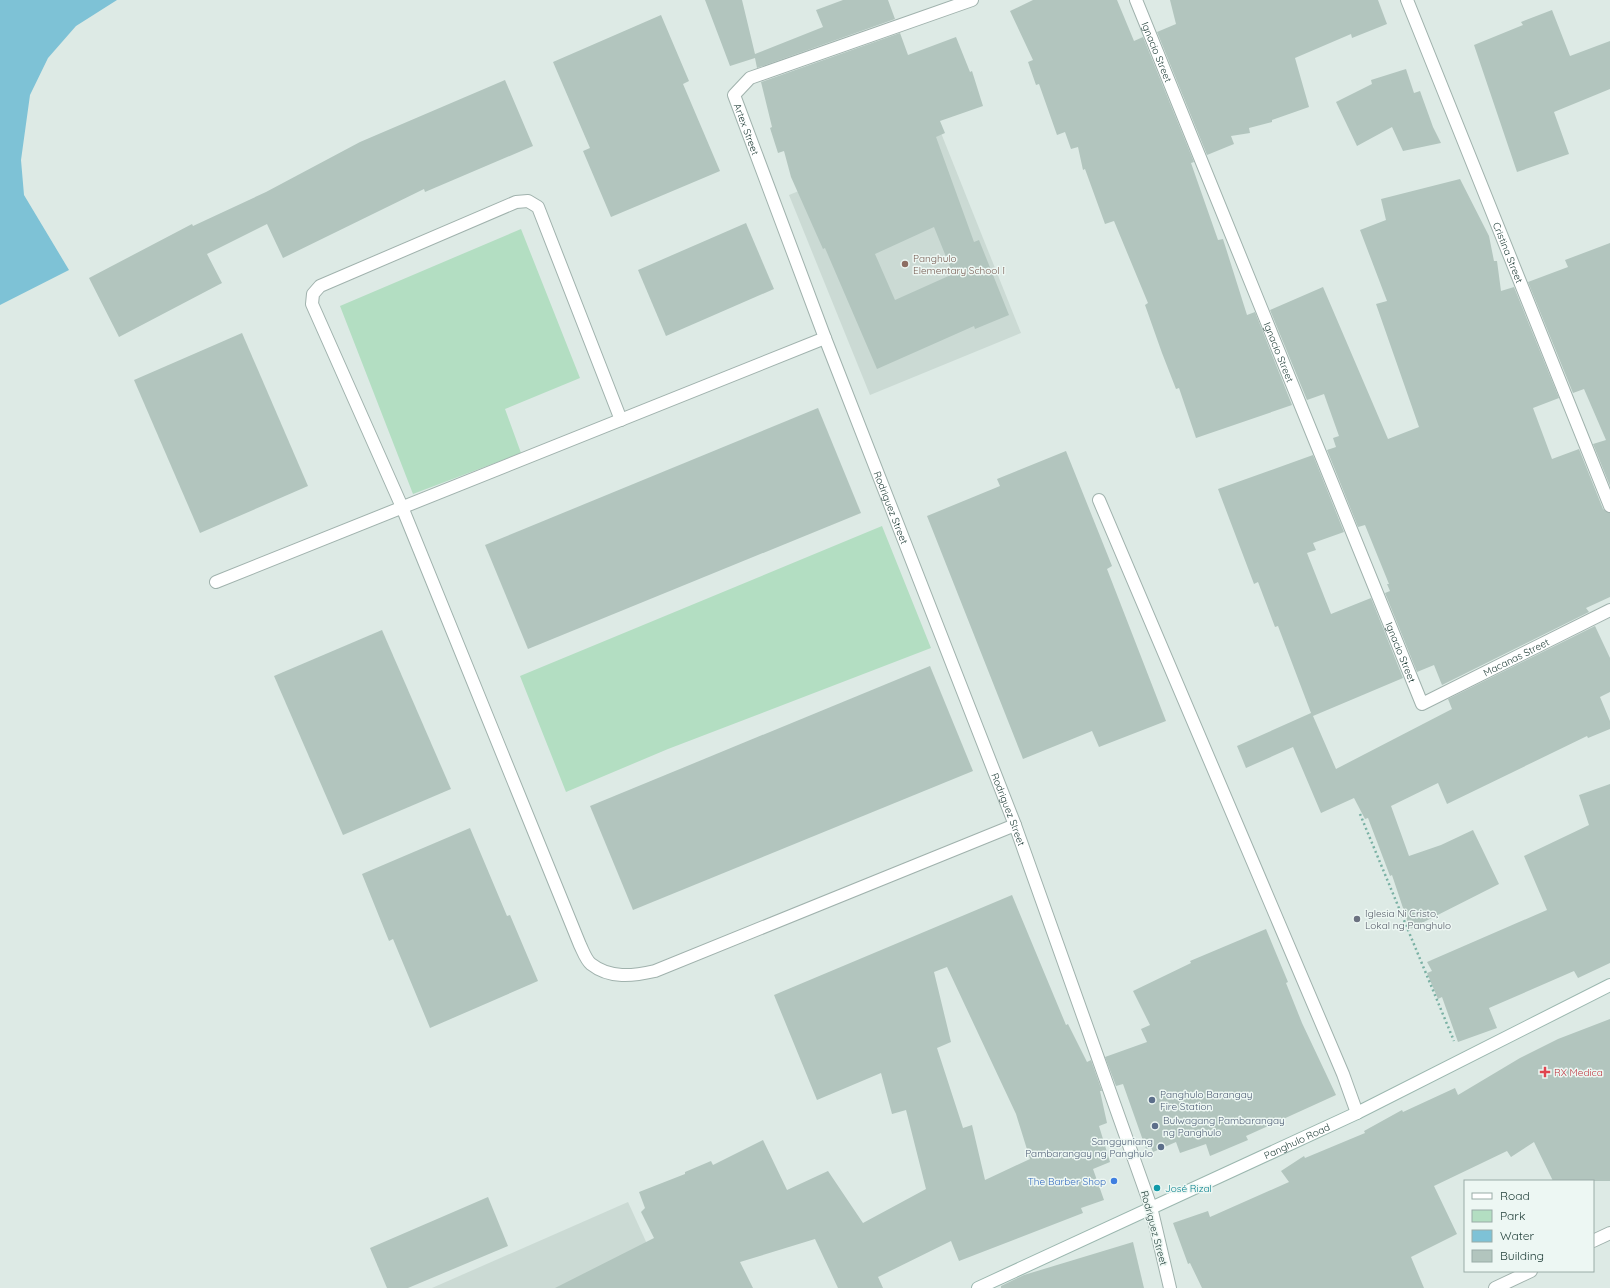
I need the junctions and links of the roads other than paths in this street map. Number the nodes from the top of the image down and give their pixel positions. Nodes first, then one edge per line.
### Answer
1 (972, 0) edge
2 (1136, 0) edge
3 (1406, 0) edge
4 (825, 338) junction
5 (621, 420) junction
6 (1099, 500) dead end
7 (1610, 506) edge
8 (402, 507) junction
9 (216, 582) dead end
10 (1610, 610) edge
11 (1422, 704) joint
12 (1015, 825) junction
13 (1610, 985) edge
14 (1357, 1113) junction
15 (1151, 1207) junction
16 (1610, 1233) edge
17 (1594, 1241) edge
18 (1529, 1272) edge
19 (978, 1288) edge
20 (1170, 1288) edge
21 (1495, 1288) edge

1 - 4 street, Artex Street
2 - 11 street, Ignacio Street
3 - 7 street, Cristina Street
4 - 5 street
4 - 12 street, Rodriguez Street
5 - 8 street
5 - 8 street
6 - 14 street
8 - 9 street
8 - 12 street
10 - 11 street, Macanas Street
12 - 15 street, Rodriguez Street
13 - 14 street, Panghulo Road
14 - 15 street, Panghulo Road
15 - 19 street, Panghulo Road
15 - 20 street, Rodriguez Street
16 - 17 street
18 - 21 street

